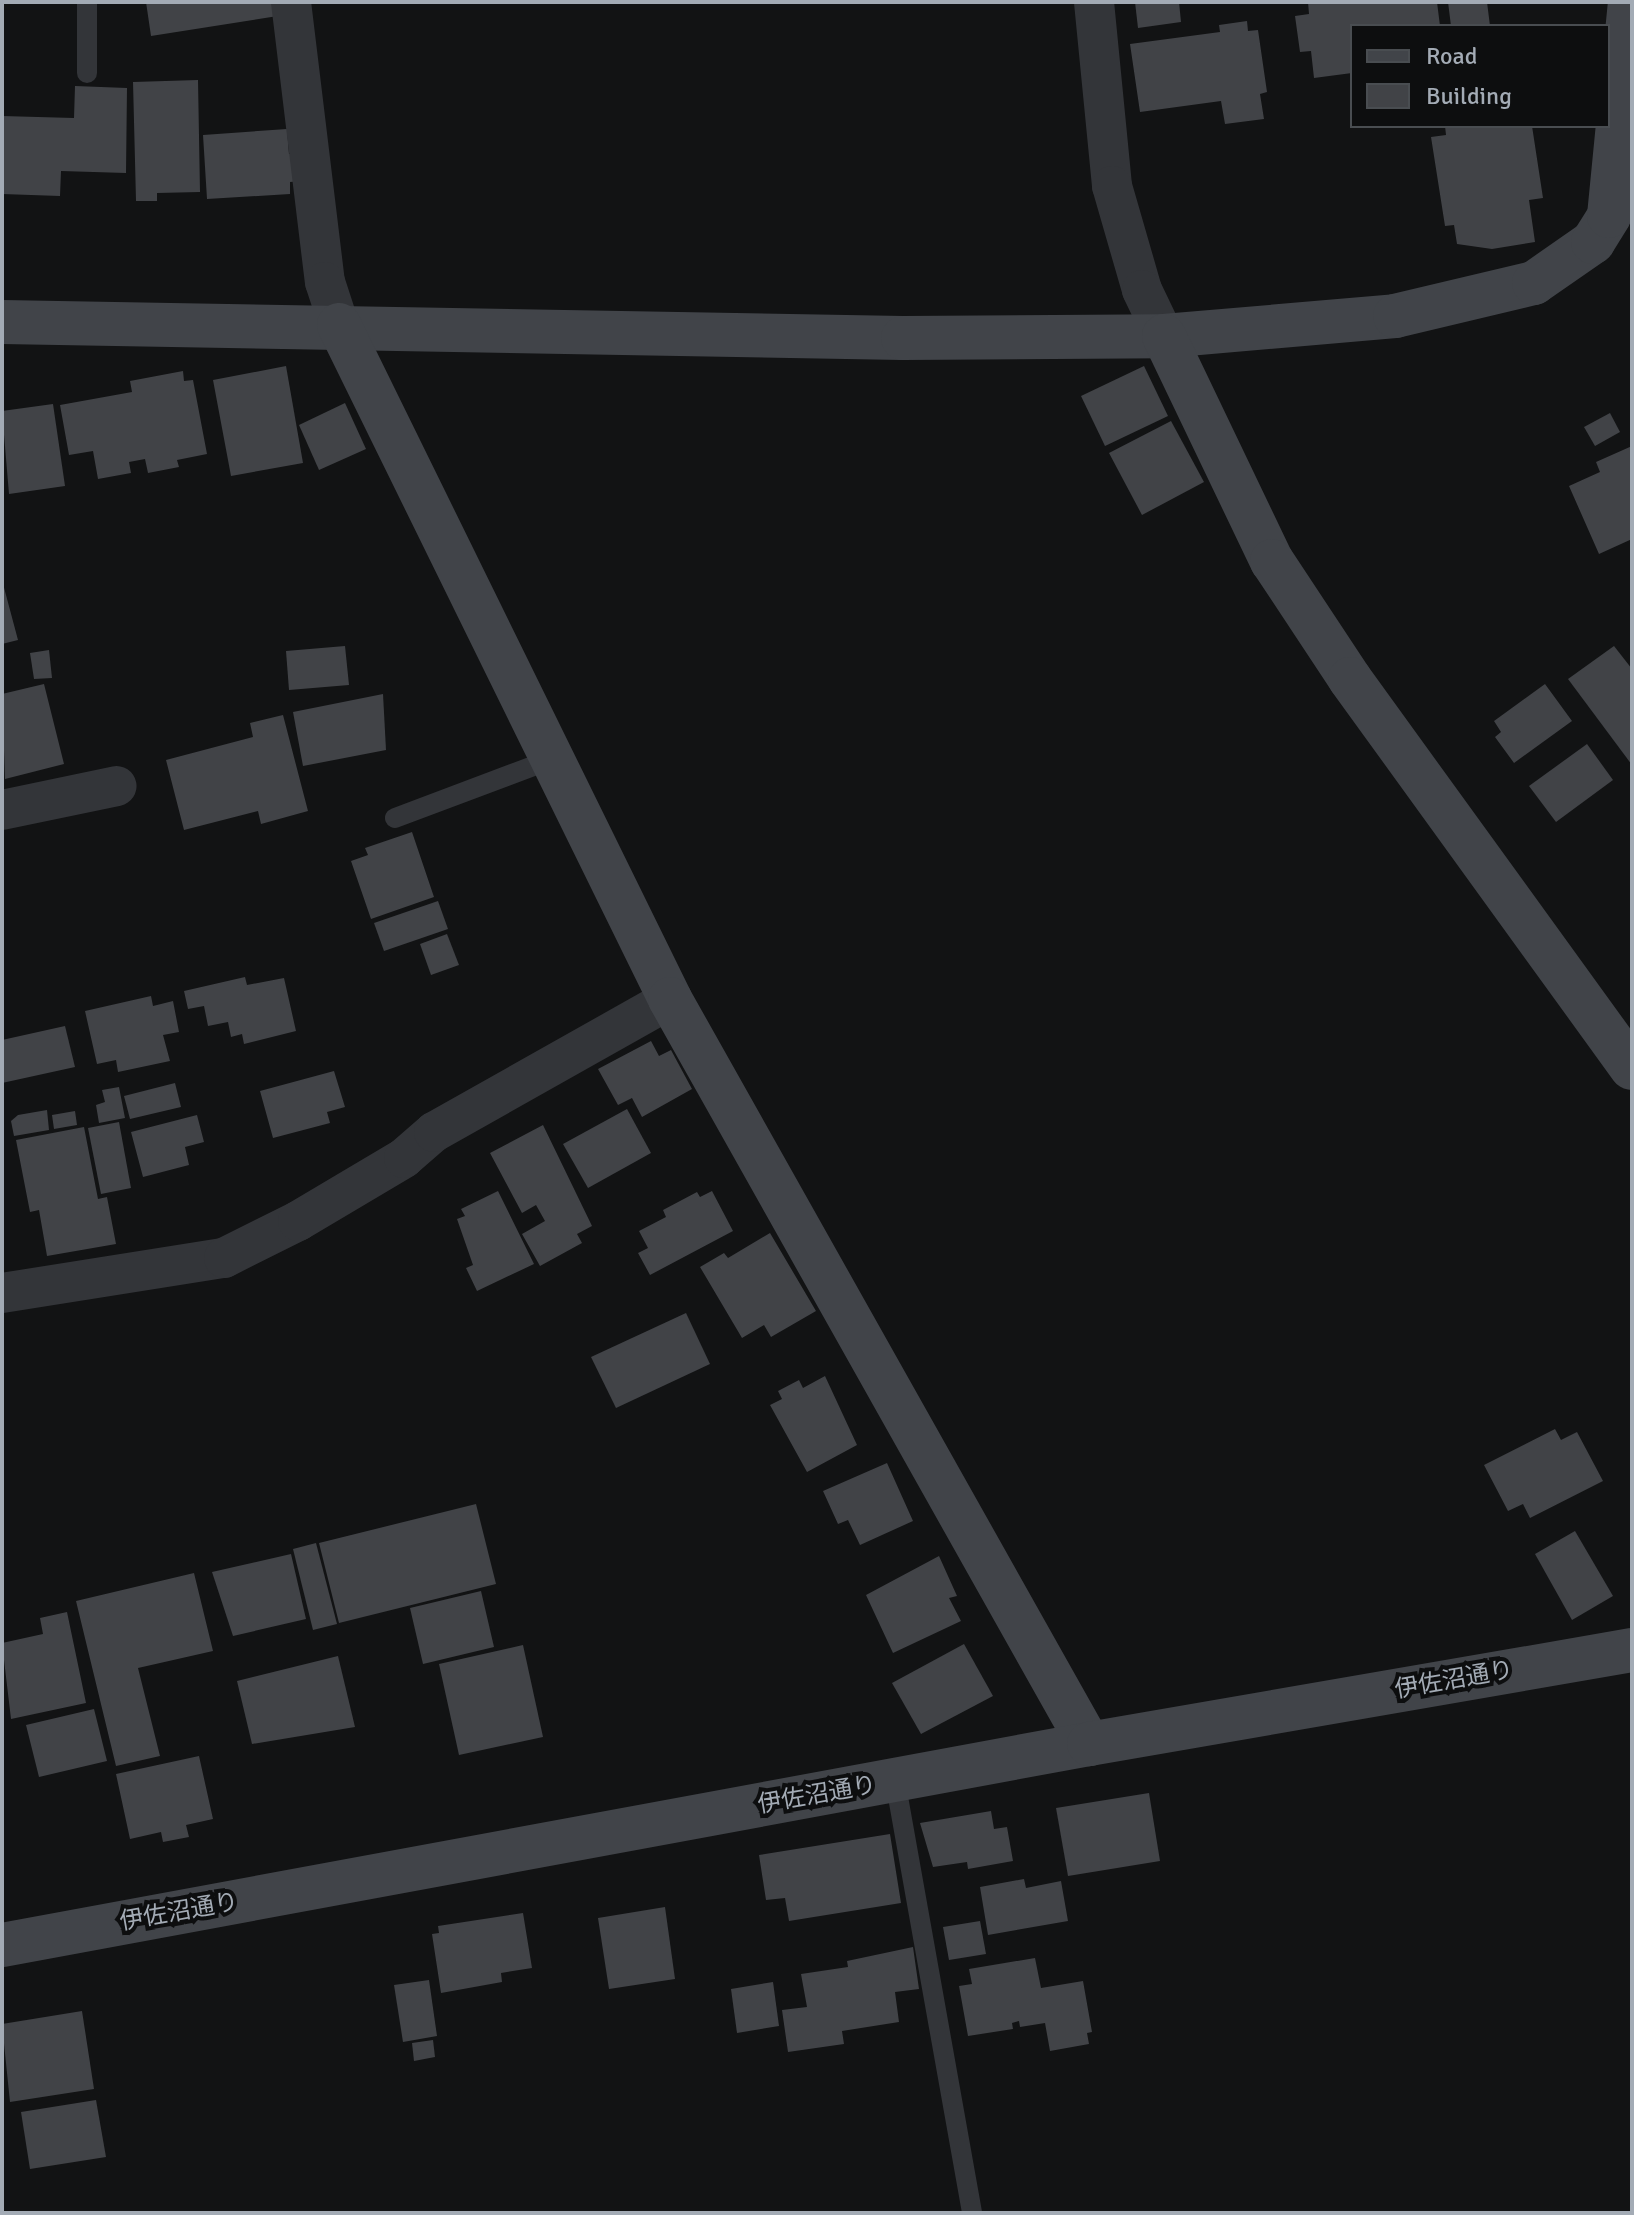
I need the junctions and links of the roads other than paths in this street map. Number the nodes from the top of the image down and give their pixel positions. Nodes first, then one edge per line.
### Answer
1 (87, 2) edge
2 (291, 2) edge
3 (1094, 2) edge
4 (1630, 2) edge
5 (87, 73) dead end
6 (2, 322) edge
7 (339, 325) junction
8 (1164, 336) junction
9 (552, 759) junction
10 (117, 786) dead end
11 (2, 810) edge
12 (395, 818) dead end
13 (670, 999) junction
14 (1632, 1068) edge
15 (2, 1293) edge
16 (1632, 1650) edge
17 (1089, 1744) junction
18 (895, 1780) junction
19 (2, 1945) edge
20 (972, 2213) edge

1 - 5 lane
2 - 7 street
3 - 8 street
4 - 8 street
6 - 7 street
7 - 8 street
7 - 9 street
8 - 14 street
9 - 12 lane
9 - 13 street
10 - 11 street
13 - 15 street
13 - 17 street
16 - 17 street, 伊佐沼通り
17 - 18 street, 伊佐沼通り
18 - 19 street, 伊佐沼通り
18 - 20 lane

